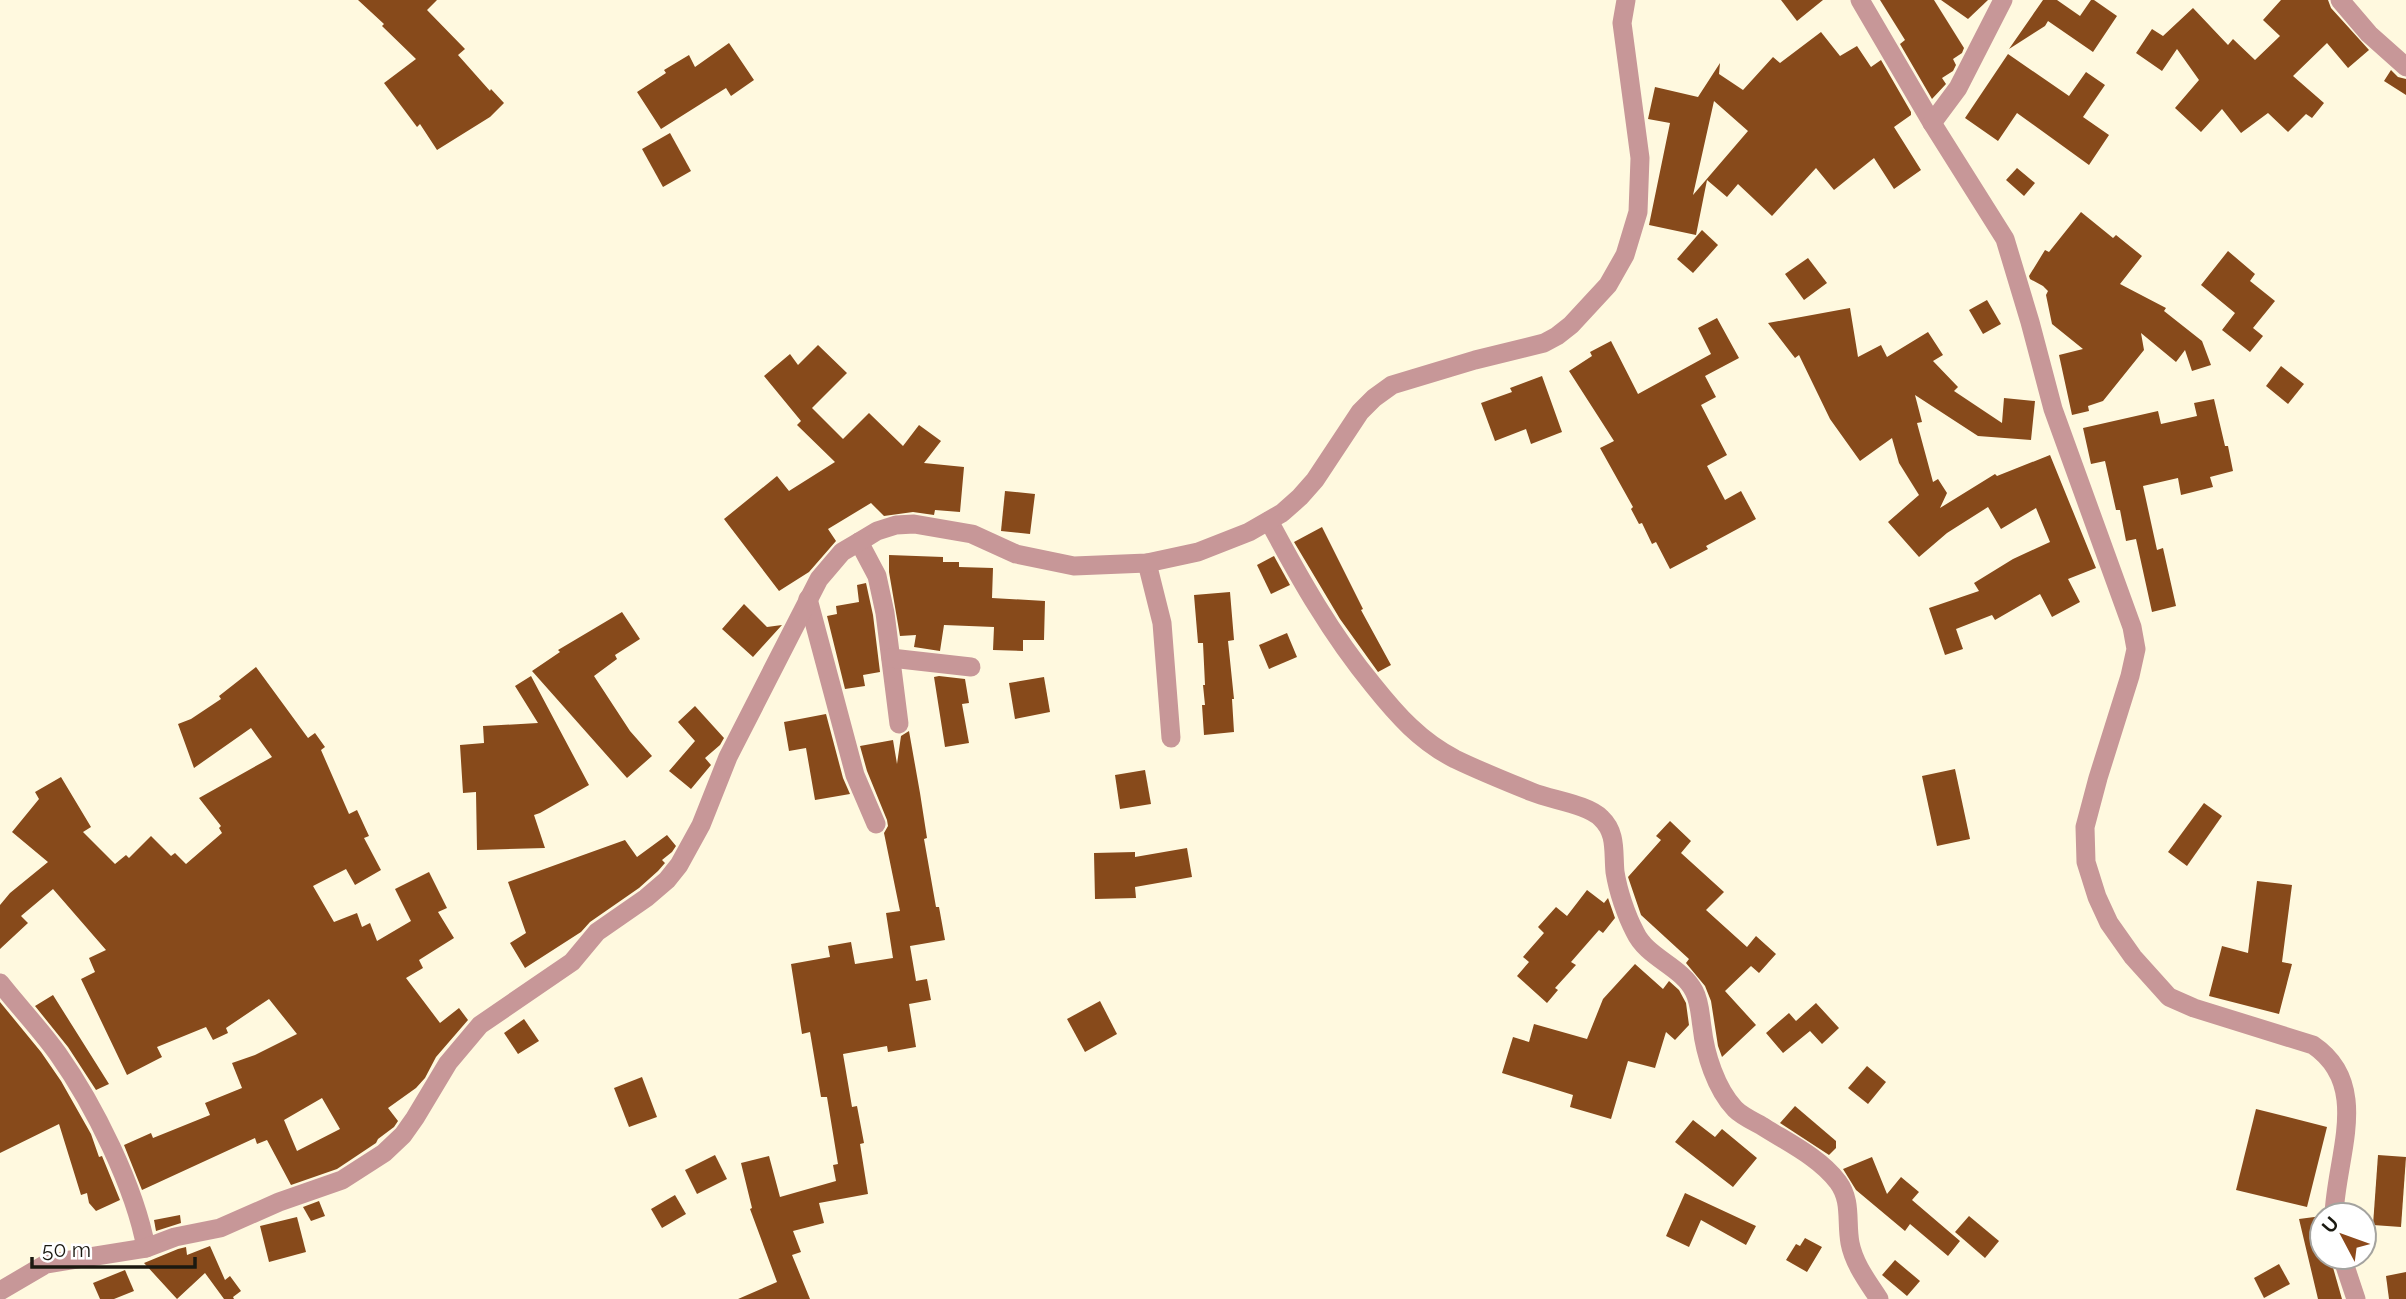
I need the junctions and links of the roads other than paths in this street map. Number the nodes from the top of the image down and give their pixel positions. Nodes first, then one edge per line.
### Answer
1 (1626, 0) edge
2 (1860, 0) edge
3 (2003, 0) edge
4 (2340, 0) edge
5 (2406, 67) edge
6 (1932, 123) junction
7 (1269, 521) junction
8 (859, 542) junction
9 (1147, 563) junction
10 (808, 599) junction
11 (891, 658) junction
12 (971, 667) dead end
13 (899, 724) dead end
14 (1171, 738) dead end
15 (876, 824) dead end
16 (0, 983) edge
17 (2336, 1201) edge
18 (146, 1248) junction
19 (2347, 1271) edge
20 (0, 1291) edge
21 (1879, 1299) edge
22 (2356, 1299) edge

1 - 7 street
2 - 6 street
3 - 6 street
4 - 5 street
6 - 17 street
7 - 9 street
7 - 21 street
8 - 9 street
8 - 10 street
8 - 11 street
9 - 14 street
10 - 15 street
10 - 18 street
11 - 12 street
11 - 13 street
16 - 18 street
18 - 20 street
19 - 22 street

